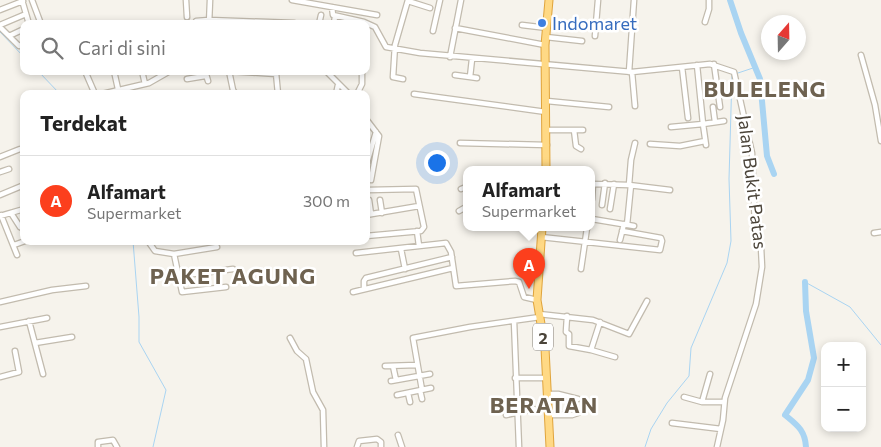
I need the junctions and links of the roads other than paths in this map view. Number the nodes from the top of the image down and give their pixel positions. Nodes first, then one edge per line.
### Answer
1 (32, 0) edge
2 (186, 0) edge
3 (210, 0) edge
4 (292, 0) edge
5 (332, 0) edge
6 (407, 0) edge
7 (440, 0) edge
8 (461, 0) edge
9 (549, 0) edge
10 (598, 0) edge
11 (634, 0) edge
12 (709, 0) edge
13 (22, 1) edge
14 (332, 7) junction
15 (430, 8) dead end
16 (0, 10) edge
17 (26, 14) junction
18 (321, 15) dead end
19 (335, 16) junction
20 (377, 16) dead end
21 (187, 18) dead end
22 (28, 20) edge
23 (39, 20) edge
24 (209, 20) edge
25 (320, 20) edge
26 (334, 20) edge
27 (343, 20) edge
28 (705, 22) dead end
29 (370, 25) edge
30 (522, 25) dead end
31 (0, 26) edge
32 (485, 26) dead end
33 (455, 28) junction
34 (547, 28) junction
35 (20, 31) edge
36 (433, 31) dead end
37 (484, 33) junction
38 (9, 36) junction
39 (595, 36) dead end
40 (546, 41) junction
41 (582, 41) dead end
42 (20, 46) edge
43 (395, 49) junction
44 (861, 55) dead end
45 (450, 57) junction
46 (472, 59) junction
47 (546, 64) junction
48 (714, 64) junction
49 (697, 65) junction
50 (682, 67) junction
51 (631, 72) junction
52 (87, 75) edge
53 (115, 75) edge
54 (143, 75) edge
55 (162, 75) edge
56 (199, 75) edge
57 (206, 75) edge
58 (230, 75) edge
59 (276, 75) edge
60 (329, 75) edge
61 (333, 75) edge
62 (362, 75) edge
63 (455, 75) dead end
64 (470, 77) junction
65 (332, 78) junction
66 (477, 78) dead end
67 (187, 79) dead end
68 (403, 79) dead end
69 (208, 81) dead end
70 (145, 84) junction
71 (338, 85) junction
72 (118, 89) joint
73 (93, 90) edge
74 (233, 90) edge
75 (278, 90) edge
76 (337, 90) edge
77 (344, 90) edge
78 (359, 90) edge
79 (414, 94) dead end
80 (547, 101) junction
81 (634, 106) dead end
82 (609, 107) dead end
83 (714, 107) dead end
84 (720, 107) dead end
85 (547, 112) junction
86 (688, 118) dead end
87 (724, 121) dead end
88 (715, 122) junction
89 (703, 124) junction
90 (370, 125) edge
91 (671, 127) dead end
92 (547, 130) junction
93 (574, 130) junction
94 (583, 130) dead end
95 (376, 132) junction
96 (881, 142) edge
97 (460, 143) dead end
98 (635, 143) dead end
99 (547, 144) junction
100 (650, 144) dead end
101 (20, 149) dead end
102 (581, 149) dead end
103 (370, 152) edge
104 (0, 157) edge
105 (546, 166) edge
106 (9, 168) dead end
107 (0, 172) edge
108 (371, 180) dead end
109 (595, 184) edge
110 (605, 184) junction
111 (614, 184) junction
112 (630, 185) junction
113 (20, 186) edge
114 (370, 190) edge
115 (670, 190) dead end
116 (0, 195) edge
117 (380, 200) dead end
118 (602, 204) dead end
119 (419, 206) junction
120 (463, 209) edge
121 (610, 209) dead end
122 (20, 210) edge
123 (459, 211) dead end
124 (11, 213) junction
125 (382, 213) junction
126 (370, 215) edge
127 (1, 216) edge
128 (595, 220) edge
129 (20, 224) edge
130 (625, 225) junction
131 (634, 226) dead end
132 (417, 231) junction
133 (542, 231) edge
134 (587, 231) edge
135 (622, 231) junction
136 (881, 232) edge
137 (874, 233) dead end
138 (370, 236) edge
139 (541, 237) junction
140 (620, 240) dead end
141 (585, 241) junction
142 (20, 243) edge
143 (151, 245) edge
144 (14, 246) junction
145 (419, 246) junction
146 (217, 248) dead end
147 (401, 249) junction
148 (356, 253) dead end
149 (174, 254) junction
150 (17, 255) dead end
151 (452, 257) junction
152 (453, 268) junction
153 (233, 269) dead end
154 (406, 269) junction
155 (581, 269) dead end
156 (178, 276) junction
157 (409, 278) junction
158 (86, 286) dead end
159 (226, 286) dead end
160 (364, 289) junction
161 (353, 292) dead end
162 (537, 300) junction
163 (647, 301) dead end
164 (0, 302) edge
165 (539, 316) junction
166 (567, 316) junction
167 (47, 318) dead end
168 (29, 321) junction
169 (514, 321) junction
170 (600, 322) junction
171 (0, 327) edge
172 (72, 337) dead end
173 (290, 338) dead end
174 (36, 343) junction
175 (591, 350) junction
176 (15, 352) dead end
177 (615, 357) dead end
178 (404, 365) junction
179 (417, 365) junction
180 (385, 366) dead end
181 (393, 366) junction
182 (44, 374) dead end
183 (430, 374) dead end
184 (710, 374) dead end
185 (419, 376) junction
186 (0, 377) edge
187 (407, 378) junction
188 (516, 378) junction
189 (547, 378) junction
190 (431, 388) dead end
191 (421, 390) junction
192 (408, 393) junction
193 (548, 394) junction
194 (397, 395) dead end
195 (684, 397) dead end
196 (422, 399) dead end
197 (578, 399) dead end
198 (410, 402) dead end
199 (702, 402) junction
200 (724, 402) junction
201 (534, 409) dead end
202 (517, 412) junction
203 (578, 413) dead end
204 (506, 414) dead end
205 (550, 415) junction
206 (672, 423) dead end
207 (721, 429) junction
208 (398, 435) dead end
209 (98, 447) edge
210 (117, 447) edge
211 (324, 447) edge
212 (357, 447) edge
213 (381, 447) edge
214 (402, 447) edge
215 (518, 447) edge
216 (550, 447) edge
217 (717, 447) edge

1 - 23 street
2 - 21 street
3 - 24 street
4 - 14 street
5 - 14 street
6 - 15 street
6 - 43 street
7 - 36 street
8 - 33 street
9 - 34 highway
10 - 39 street
11 - 51 street
12 - 28 street
13 - 16 street
13 - 17 street
14 - 19 street
14 - 20 street
17 - 22 street
17 - 31 street
18 - 25 street
19 - 26 street
19 - 27 street
29 - 43 street, Jalan Bukit Patas
30 - 34 street
31 - 38 street
32 - 37 street
33 - 37 street
33 - 45 street
34 - 40 highway
35 - 38 street
37 - 40 street
38 - 42 street
40 - 41 street
40 - 47 highway
43 - 45 street, Jalan Bukit Patas
43 - 68 street
44 - 96 street
45 - 46 street, Jalan Bukit Patas
46 - 47 street, Jalan Bukit Patas
46 - 64 street
47 - 51 street, Jalan Bukit Patas
47 - 80 highway
48 - 49 street, Jalan Bukit Patas
48 - 84 street
48 - 200 street, Jalan Bukit Patas
49 - 50 street, Jalan Bukit Patas
49 - 89 street
50 - 51 street, Jalan Bukit Patas
50 - 86 street
51 - 81 street
52 - 73 street
53 - 72 street
54 - 70 street
55 - 70 street
56 - 67 street
57 - 69 street
58 - 74 street
59 - 75 street
60 - 65 street
61 - 65 street
62 - 78 street
63 - 64 street
64 - 66 street
65 - 71 street
70 - 72 street
71 - 76 street
71 - 77 street
79 - 85 street
80 - 82 street
80 - 85 highway
83 - 88 street
85 - 92 highway
87 - 88 street
88 - 89 street
89 - 91 street
89 - 100 street
90 - 95 street
92 - 93 street
92 - 99 highway
93 - 94 street
93 - 102 street
95 - 103 street
95 - 108 street
97 - 99 street
98 - 112 street
99 - 105 highway
101 - 104 street
106 - 107 street
109 - 110 street
110 - 111 street
110 - 118 street
111 - 112 street
111 - 121 street
112 - 115 street
112 - 130 street
113 - 116 street
114 - 119 street
117 - 125 street
119 - 125 street
119 - 132 street
120 - 123 street
122 - 124 street
124 - 127 street
124 - 129 street
125 - 126 street
127 - 144 street
128 - 130 street
130 - 131 street
130 - 135 street
132 - 138 street
132 - 145 street
133 - 139 highway, 2
134 - 141 street
135 - 140 street
135 - 141 street
136 - 137 street
139 - 141 street
139 - 162 highway, 2
141 - 155 street
142 - 144 street
143 - 149 street
144 - 150 street
145 - 147 street
145 - 151 street
146 - 149 street
147 - 148 street
147 - 154 street
149 - 156 street
151 - 152 street
151 - 154 street
152 - 157 street
152 - 162 street
153 - 156 street
154 - 157 street
154 - 160 street
156 - 159 street
157 - 160 street
158 - 164 street
160 - 161 street
162 - 165 highway, 2
163 - 170 street
165 - 166 street
165 - 169 street
165 - 189 highway, 2
166 - 170 street
166 - 175 street
167 - 168 street
168 - 171 street
168 - 174 street
169 - 179 street
169 - 188 street
170 - 175 street
172 - 174 street
173 - 211 street
174 - 182 street
175 - 177 street
176 - 186 street
178 - 179 street
178 - 181 street
178 - 187 street
179 - 185 street
180 - 181 street
181 - 187 street
183 - 185 street
184 - 199 street
185 - 187 street
185 - 191 street
188 - 189 street
188 - 202 street
189 - 193 highway, 2
190 - 191 street
191 - 192 street
191 - 196 street
192 - 194 street
192 - 198 street
193 - 197 street
193 - 205 highway, 2
195 - 199 street
199 - 200 street
200 - 207 street, Jalan Bukit Patas
201 - 202 street
202 - 204 street
202 - 215 street
203 - 205 street
205 - 216 highway, 2
206 - 207 street
207 - 217 street, Jalan Bukit Patas
208 - 214 street
209 - 210 street
212 - 213 street

